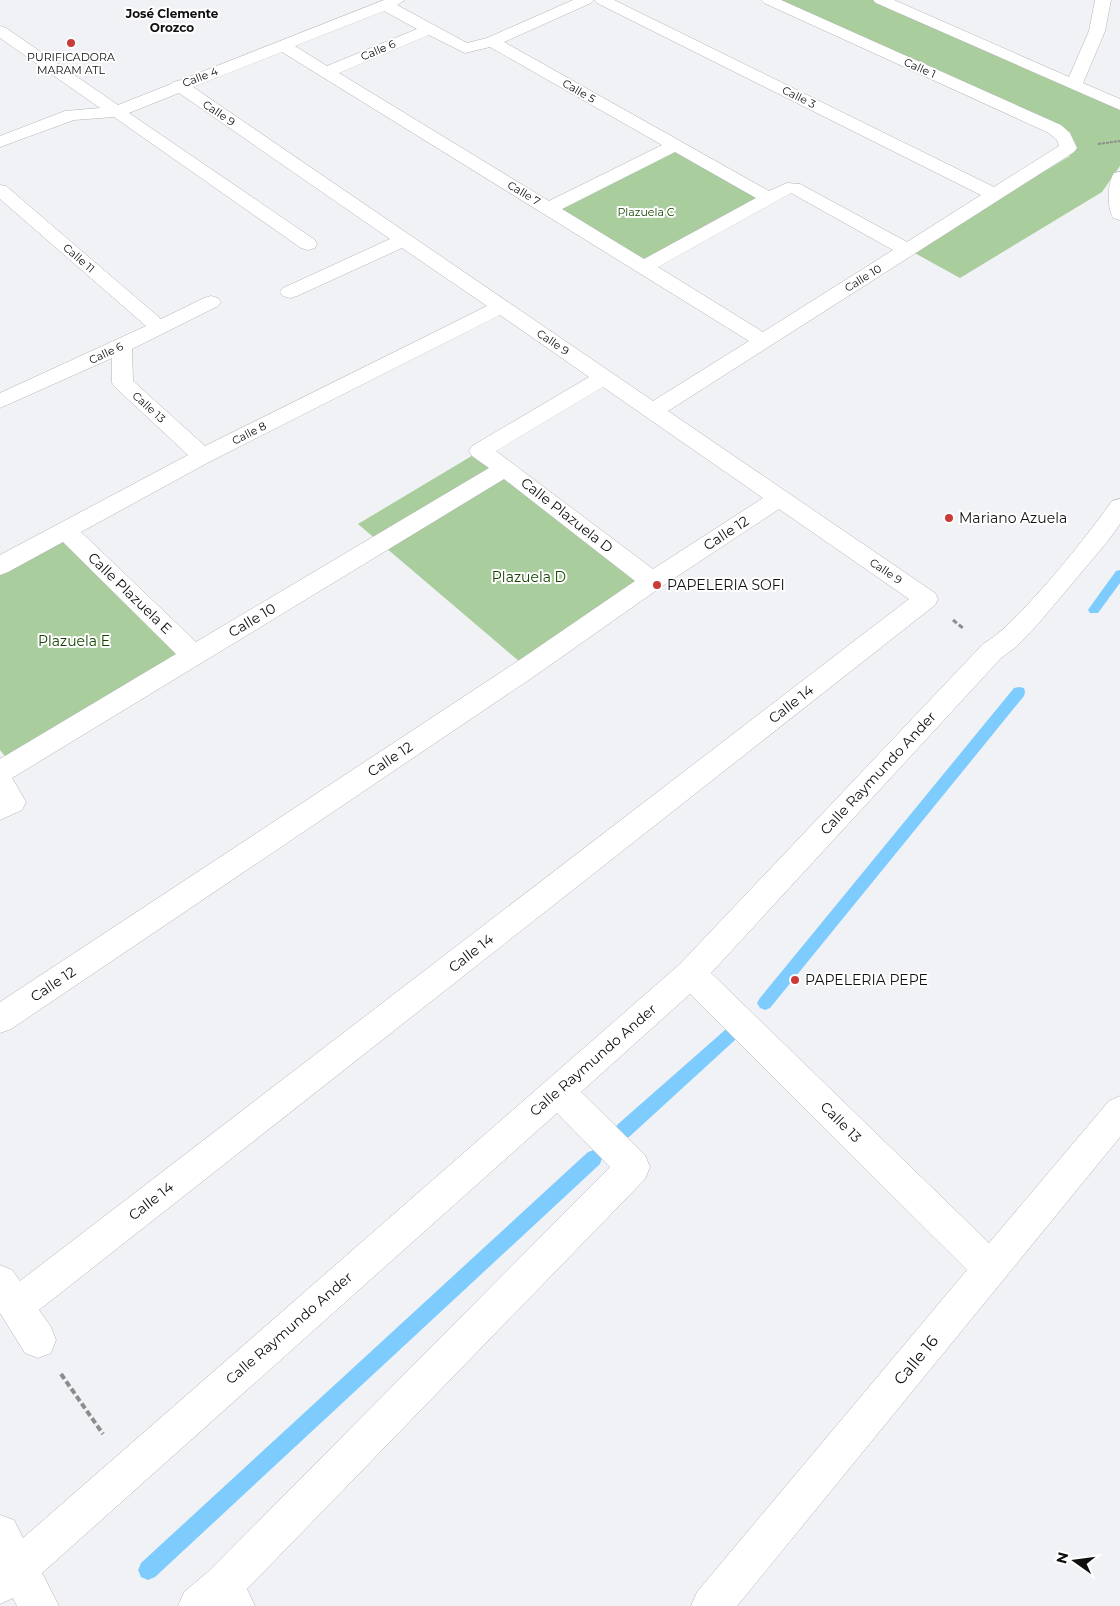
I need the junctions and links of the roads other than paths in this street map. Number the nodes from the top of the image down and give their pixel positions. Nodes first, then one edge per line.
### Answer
1 (586, 0) edge
2 (602, 0) edge
3 (769, 0) edge
4 (881, 0) edge
5 (1103, 0) edge
6 (391, 2) edge
7 (430, 29) junction
8 (0, 31) edge
9 (492, 42) junction
10 (282, 45) junction
11 (327, 72) junction
12 (179, 85) junction
13 (1074, 85) junction
14 (1120, 105) edge
15 (116, 112) junction
16 (0, 142) edge
17 (1067, 142) joint
18 (675, 145) junction
19 (1120, 177) edge
20 (0, 190) edge
21 (995, 195) junction
22 (769, 198) junction
23 (549, 208) junction
24 (1120, 214) edge
25 (404, 240) junction
26 (308, 244) dead end
27 (908, 250) junction
28 (644, 267) junction
29 (290, 292) dead end
30 (211, 302) dead end
31 (501, 306) junction
32 (159, 327) junction
33 (764, 341) junction
34 (122, 346) junction
35 (604, 377) junction
36 (0, 401) edge
37 (653, 411) junction
38 (203, 456) junction
39 (505, 468) junction
40 (780, 498) junction
41 (1120, 507) edge
42 (66, 532) junction
43 (0, 566) edge
44 (652, 581) junction
45 (926, 598) joint
46 (194, 655) junction
47 (3, 767) edge
48 (0, 809) edge
49 (691, 974) junction
50 (0, 1019) edge
51 (558, 1091) junction
52 (1120, 1112) edge
53 (991, 1269) junction
54 (8, 1294) edge
55 (38, 1340) road end
56 (0, 1534) edge
57 (10, 1576) edge
58 (219, 1599) edge
59 (39, 1606) edge
60 (711, 1606) edge

1 - 9 street
2 - 21 street, Calle 3
3 - 17 street, Calle 1
4 - 13 street
5 - 13 street
6 - 7 street
6 - 10 street, Calle 4
7 - 9 street
7 - 11 street, Calle 6
8 - 15 street
9 - 18 street, Calle 5
10 - 11 street, Calle 7
10 - 12 street, Calle 4
11 - 23 street, Calle 7
12 - 15 street, Calle 4
12 - 25 street, Calle 9
13 - 14 street
15 - 16 street, Calle 4
15 - 26 street
17 - 21 street, Calle 10
18 - 22 street, Calle 5
18 - 23 street
19 - 24 street
20 - 32 street, Calle 11
21 - 27 street, Calle 10
22 - 27 street
22 - 28 street
23 - 28 street, Calle 7
25 - 29 street
25 - 31 street, Calle 9
27 - 33 street, Calle 10
28 - 33 street, Calle 7
30 - 32 street, Calle 6
31 - 35 street, Calle 9
31 - 38 street, Calle 8
32 - 34 street, Calle 6
33 - 37 street, Calle 10
34 - 36 street, Calle 6
34 - 38 street, Calle 13
35 - 37 street, Calle 9
35 - 39 street, Calle Plazuela D
37 - 40 street, Calle 9
38 - 42 street, Calle 8
39 - 44 street, Calle Plazuela D
39 - 46 street, Calle 10
40 - 44 street, Calle 12
40 - 45 street, Calle 9
41 - 49 street, Calle Raymundo Ander
42 - 43 street, Calle 8
42 - 46 street, Calle Plazuela E
44 - 50 street, Calle 12
45 - 54 street, Calle 14
46 - 47 street, Calle 10
47 - 48 street, Calle 10
49 - 51 street, Calle Raymundo Ander
49 - 53 street, Calle 13
51 - 57 street, Calle Raymundo Ander
51 - 58 street
52 - 53 street, Calle 16
53 - 60 street, Calle 16
54 - 55 street
56 - 57 street
57 - 59 street

